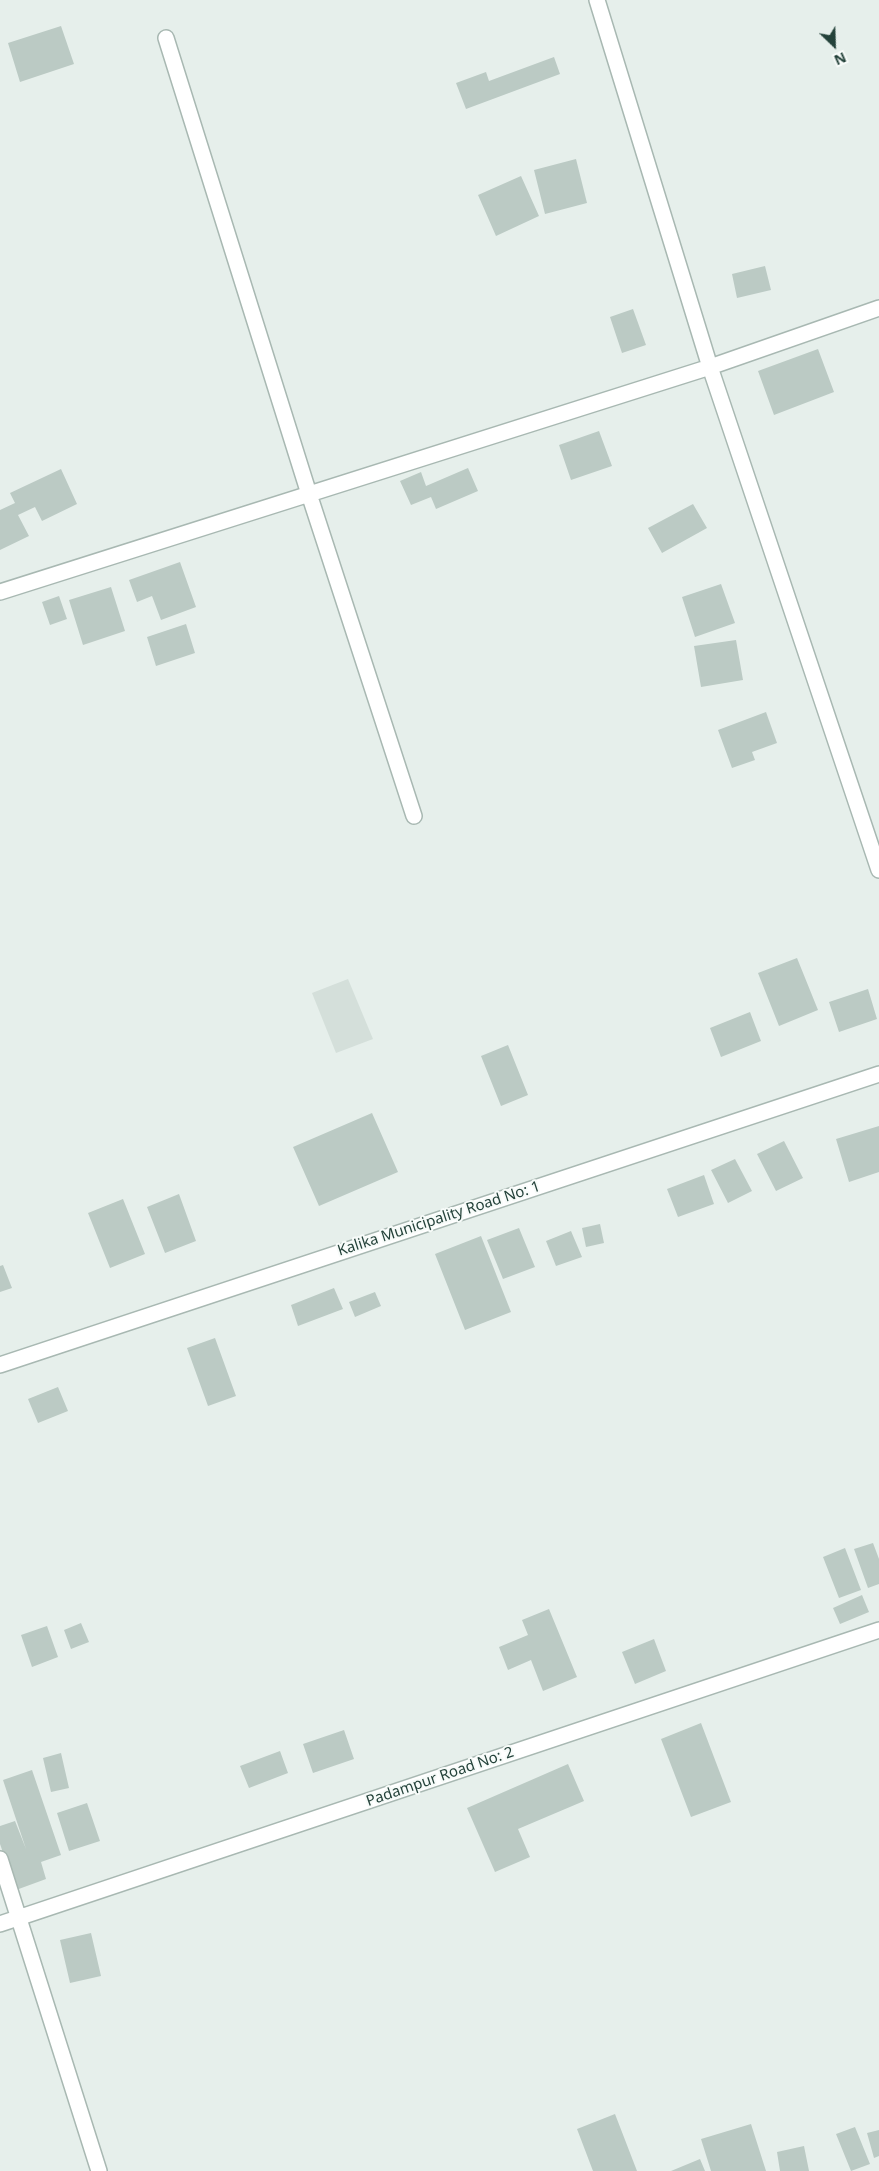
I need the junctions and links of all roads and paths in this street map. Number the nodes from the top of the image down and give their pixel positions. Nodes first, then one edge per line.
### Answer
1 (597, 0) edge
2 (166, 38) dead end
3 (879, 308) edge
4 (710, 367) junction
5 (309, 494) junction
6 (0, 592) edge
7 (414, 816) dead end
8 (879, 870) edge
9 (879, 1074) edge
10 (0, 1365) edge
11 (879, 1630) edge
12 (0, 1859) edge
13 (20, 1918) junction
14 (0, 1924) edge
15 (99, 2171) edge

1 - 4 street
2 - 5 street
3 - 4 street
4 - 5 street
4 - 8 street
5 - 6 street
5 - 7 street
9 - 10 street, Kalika Municipality Road No: 1
11 - 13 street, Padampur Road No: 2
12 - 13 street
13 - 14 street, Padampur Road No: 2
13 - 15 street

